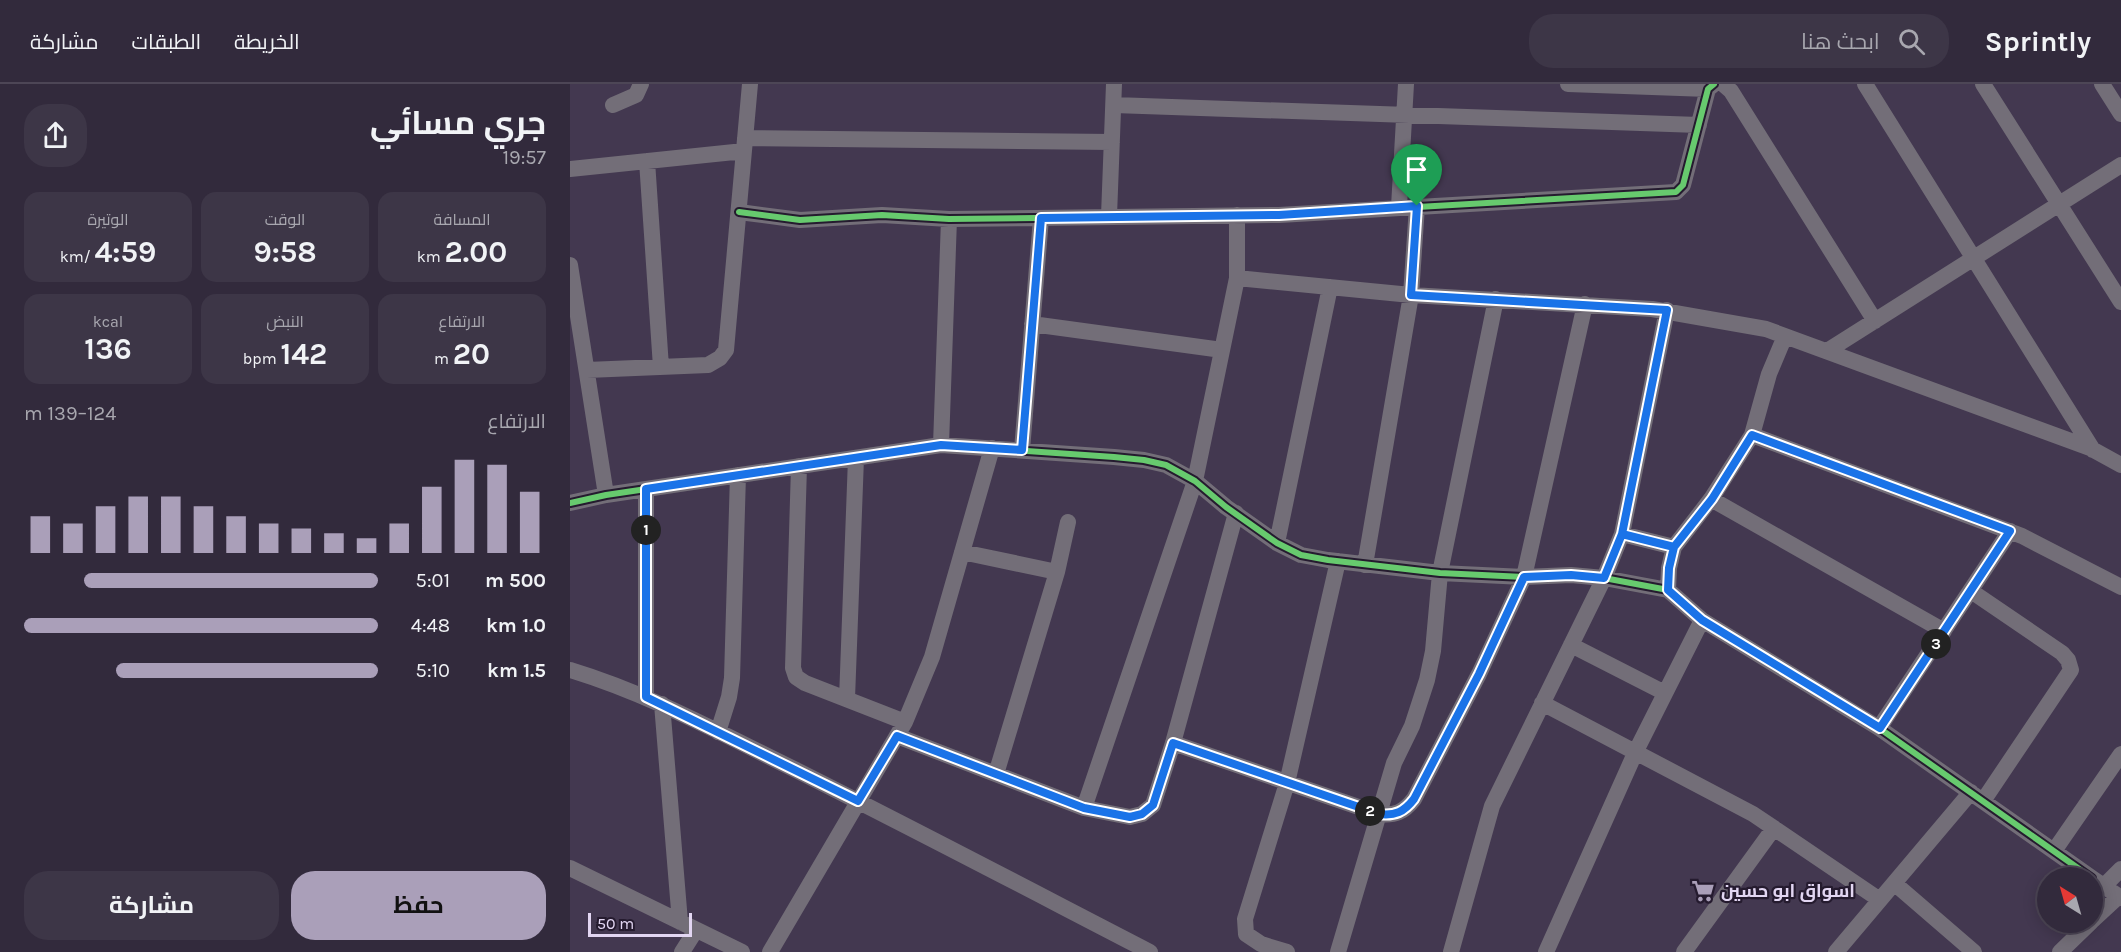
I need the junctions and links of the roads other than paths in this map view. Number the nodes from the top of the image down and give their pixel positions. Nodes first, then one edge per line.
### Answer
1 (641, 84) edge
2 (750, 84) edge
3 (1114, 84) edge
4 (1406, 84) edge
5 (1568, 84) edge
6 (1865, 84) edge
7 (1983, 84) edge
8 (2102, 84) edge
9 (1715, 86) edge
10 (613, 105) dead end
11 (1114, 105) junction
12 (1404, 114) junction
13 (2121, 114) edge
14 (1699, 124) junction
15 (1112, 142) junction
16 (745, 145) junction
17 (647, 161) junction
18 (2121, 165) edge
19 (570, 169) edge
20 (2059, 204) junction
21 (1417, 206) junction
22 (1399, 207) junction
23 (739, 212) junction
24 (1237, 215) junction
25 (1109, 216) junction
26 (1041, 218) junction
27 (949, 219) junction
28 (1973, 258) junction
29 (570, 265) edge
30 (1237, 278) junction
31 (1330, 287) junction
32 (572, 291) edge
33 (1411, 295) junction
34 (1496, 299) junction
35 (2121, 302) edge
36 (1585, 304) junction
37 (1667, 310) junction
38 (1875, 321) junction
39 (1032, 324) junction
40 (1785, 336) junction
41 (1222, 350) junction
42 (1827, 351) junction
43 (581, 365) edge
44 (661, 367) junction
45 (1752, 435) junction
46 (941, 445) junction
47 (992, 448) junction
48 (1022, 450) junction
49 (2093, 450) junction
50 (856, 458) junction
51 (2121, 465) edge
52 (799, 466) junction
53 (738, 475) junction
54 (1195, 481) junction
55 (646, 489) junction
56 (606, 495) junction
57 (1712, 499) junction
58 (570, 503) edge
59 (1236, 513) junction
60 (1068, 522) dead end
61 (2010, 531) junction
62 (1622, 534) junction
63 (1277, 543) junction
64 (1674, 547) junction
65 (962, 552) junction
66 (1338, 561) junction
67 (1365, 565) junction
68 (1057, 572) junction
69 (1440, 573) junction
70 (1524, 577) junction
71 (1604, 578) junction
72 (2121, 587) edge
73 (1668, 590) junction
74 (1971, 591) junction
75 (1702, 620) junction
76 (1944, 631) junction
77 (1571, 645) junction
78 (570, 670) edge
79 (1665, 693) junction
80 (646, 697) junction
81 (847, 699) junction
82 (1542, 703) junction
83 (662, 704) junction
84 (1880, 728) junction
85 (901, 729) junction
86 (718, 732) junction
87 (1173, 743) junction
88 (1636, 751) junction
89 (2121, 754) edge
90 (996, 774) junction
91 (1287, 783) junction
92 (1977, 797) junction
93 (858, 801) junction
94 (1084, 808) junction
95 (1379, 814) junction
96 (1773, 828) junction
97 (2054, 851) junction
98 (2077, 867) edge
99 (570, 868) edge
100 (2121, 869) edge
101 (2103, 877) edge
102 (1894, 883) junction
103 (2103, 885) edge
104 (2120, 897) edge
105 (1880, 900) junction
106 (2103, 912) edge
107 (680, 922) junction
108 (696, 930) junction
109 (2080, 933) edge
110 (682, 952) edge
111 (742, 952) edge
112 (770, 952) edge
113 (1150, 952) edge
114 (1287, 952) edge
115 (1338, 952) edge
116 (1451, 952) edge
117 (1546, 952) edge
118 (1684, 952) edge
119 (1836, 952) edge
120 (1974, 952) edge
121 (2060, 952) edge

1 - 10 street
2 - 16 street
3 - 11 street
4 - 12 street
5 - 9 street
6 - 28 street
7 - 20 street
8 - 13 street
9 - 14 street
9 - 38 street
11 - 12 street
11 - 15 street
12 - 14 street
12 - 22 street
14 - 21 street
15 - 16 street
15 - 25 street
16 - 17 street
16 - 23 street
17 - 19 street
17 - 44 street
18 - 20 street
20 - 28 street
20 - 35 street
21 - 22 street
21 - 33 street
22 - 24 street
23 - 27 street
23 - 44 street
24 - 25 street
24 - 30 street
25 - 26 street
26 - 27 street
26 - 39 street
27 - 46 street
28 - 38 street
28 - 49 street
29 - 32 street
30 - 31 street
30 - 41 street
31 - 33 street
31 - 63 street
32 - 43 street
33 - 34 street
33 - 67 street
34 - 36 street
34 - 69 street
36 - 37 street
36 - 70 street
37 - 40 street
37 - 62 street
38 - 42 street
39 - 41 street
39 - 48 street
40 - 42 street
40 - 45 street
41 - 54 street
42 - 49 street
43 - 44 street
43 - 56 street
45 - 57 street
45 - 61 street
46 - 47 street
46 - 50 street
47 - 48 street
47 - 65 street
48 - 54 street
49 - 51 street
50 - 52 street
50 - 81 street
52 - 53 street
52 - 81 street
53 - 55 street
53 - 86 street
54 - 59 street
54 - 94 street
55 - 56 street
55 - 80 street
56 - 58 street
57 - 64 street
57 - 76 street
59 - 63 street
59 - 87 street
60 - 68 street
61 - 72 street
61 - 74 street
62 - 64 street
62 - 71 street
63 - 66 street
64 - 73 street
65 - 68 street
65 - 85 street
66 - 67 street
66 - 91 street
67 - 69 street
68 - 90 street
69 - 70 street
69 - 95 street
70 - 71 street
70 - 95 street
71 - 73 street
71 - 77 street
73 - 75 street
74 - 76 street
74 - 92 street
75 - 79 street
75 - 84 street
76 - 84 street
77 - 79 street
77 - 82 street
78 - 80 street
79 - 88 street
80 - 83 street
81 - 85 street
82 - 88 street
82 - 116 street
83 - 86 street
83 - 107 street
84 - 92 street
85 - 90 street
85 - 93 street
86 - 93 street
87 - 91 street
87 - 94 street
88 - 96 street
88 - 117 street
89 - 97 street
90 - 94 street
91 - 95 street
91 - 114 street
92 - 97 street
92 - 102 street
93 - 112 street
93 - 113 street
95 - 115 street
96 - 105 street
96 - 118 street
97 - 98 street
99 - 107 street
100 - 101 street
102 - 105 street
102 - 120 street
103 - 104 street
104 - 106 street
105 - 119 street
107 - 108 street
108 - 110 street
108 - 111 street
109 - 121 street

